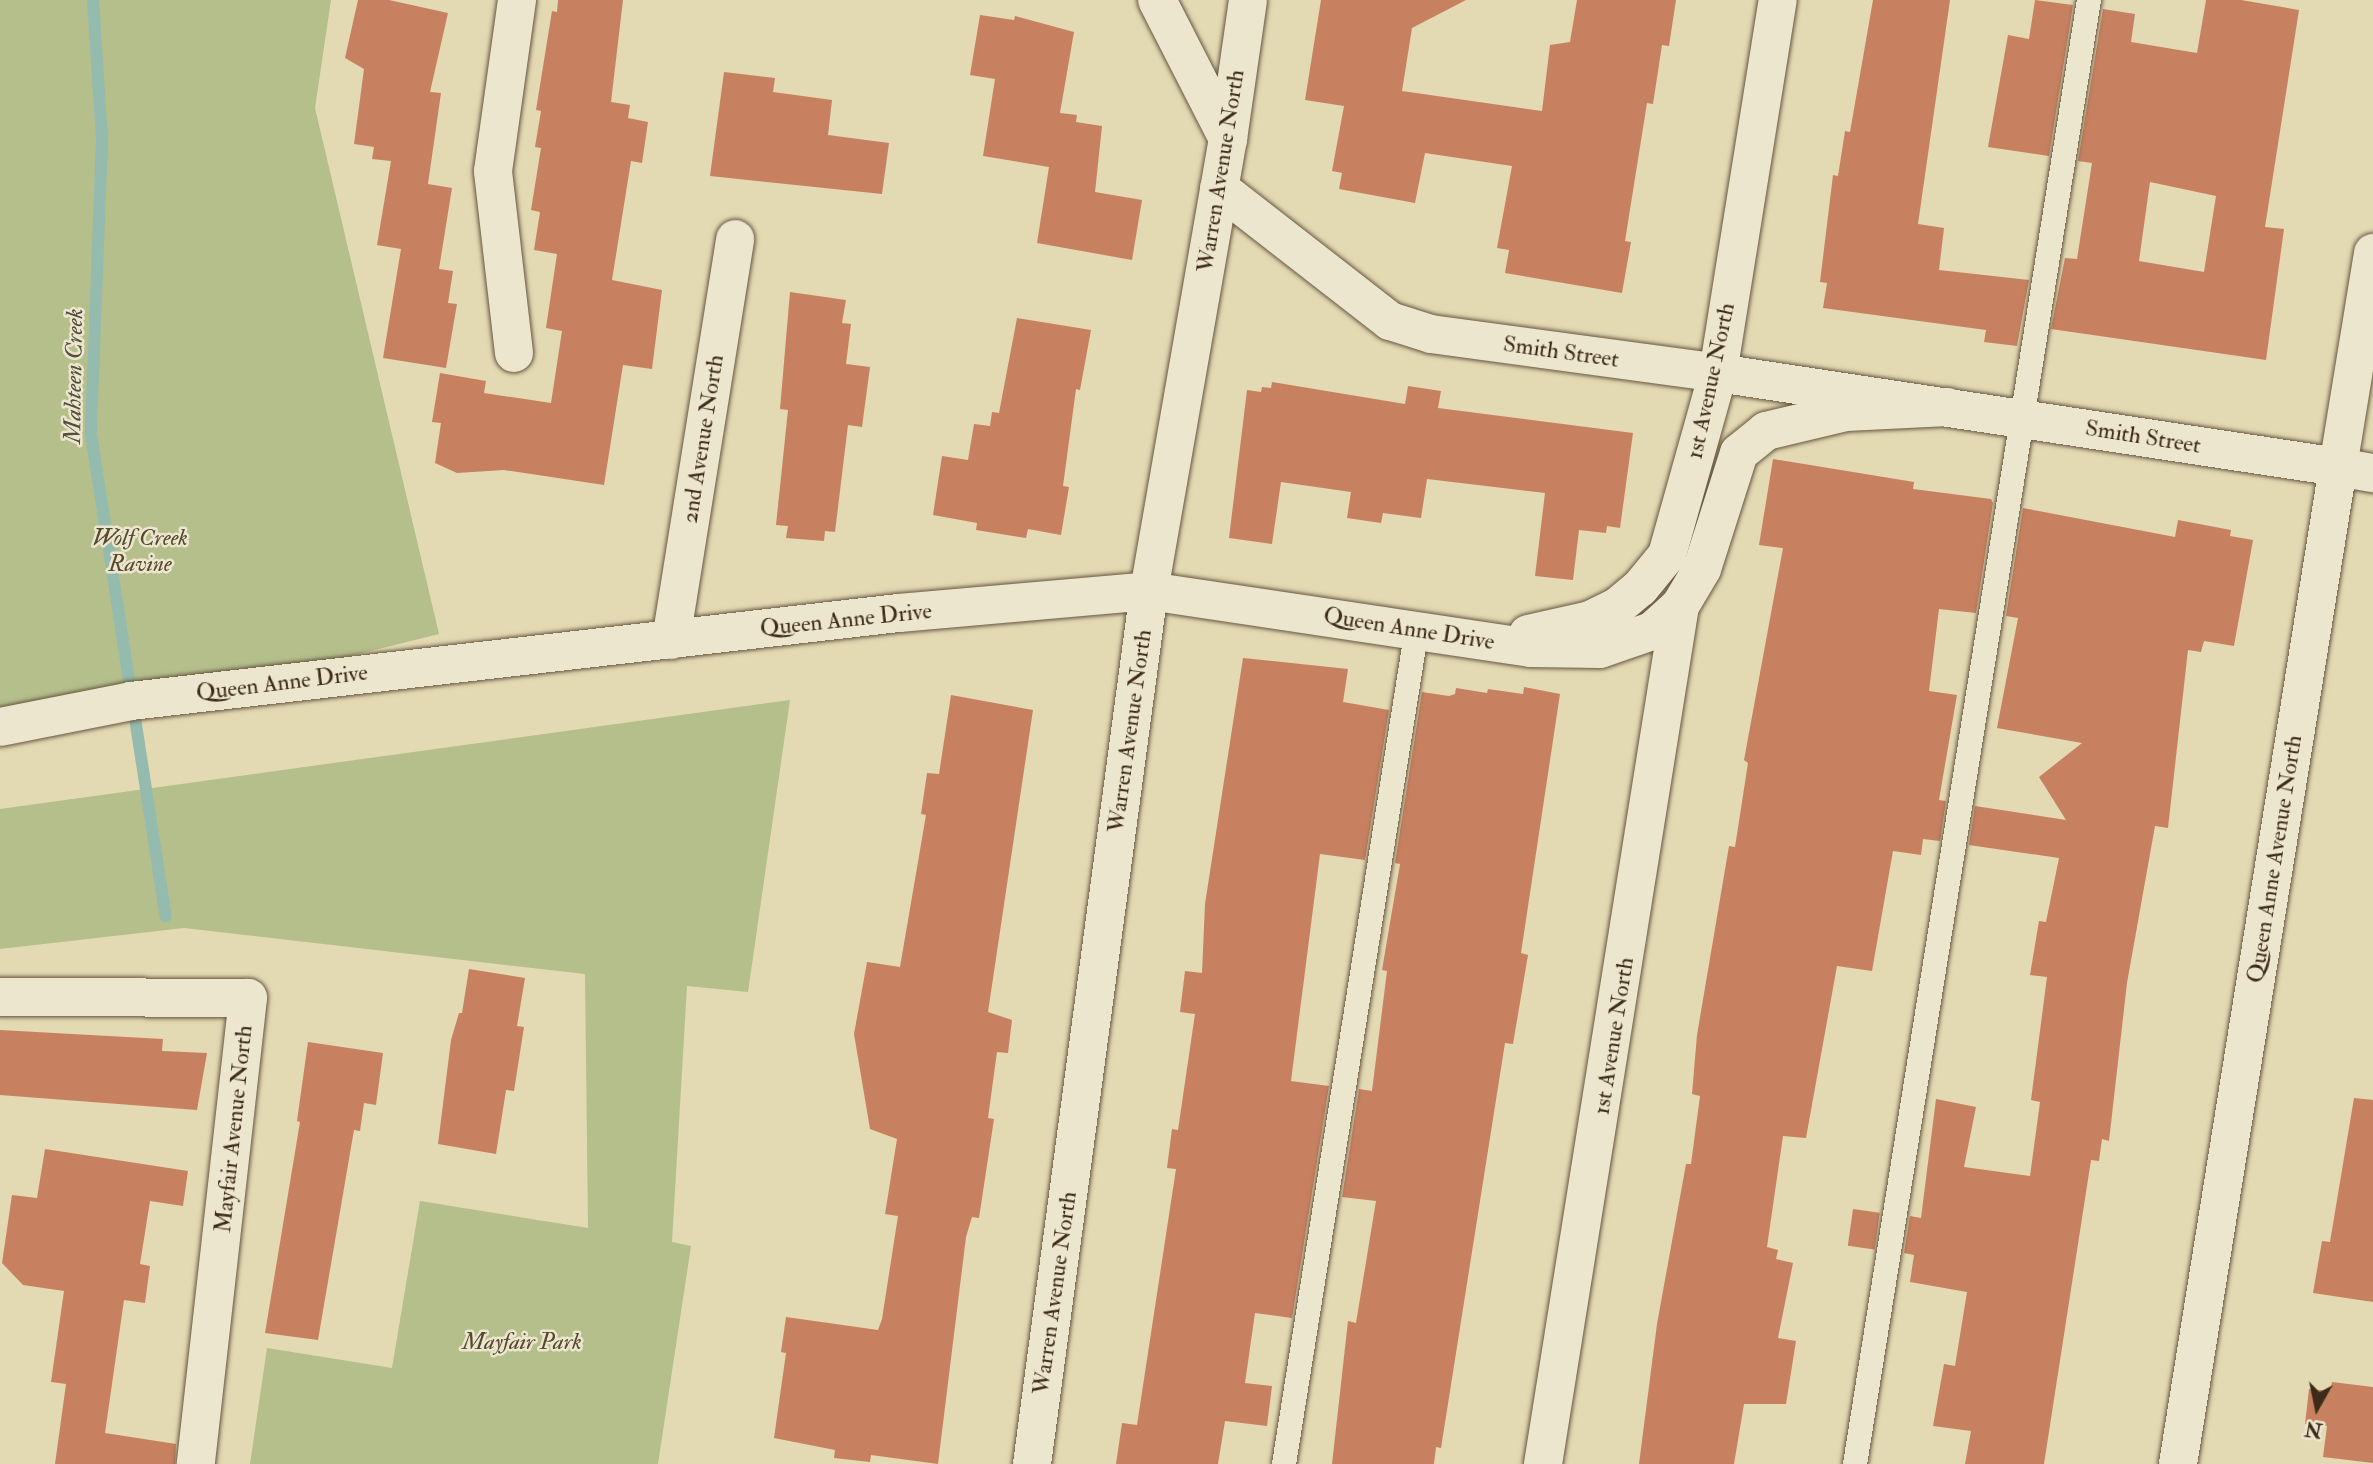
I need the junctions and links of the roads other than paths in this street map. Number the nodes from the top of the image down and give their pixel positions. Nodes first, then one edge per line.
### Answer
1 (517, 0) edge
2 (1157, 0) edge
3 (1248, 0) edge
4 (1778, 0) edge
5 (2088, 0) edge
6 (1228, 139) junction
7 (1219, 188) junction
8 (735, 239) dead end
9 (2373, 253) edge
10 (514, 353) dead end
11 (1717, 373) junction
12 (1948, 407) junction
13 (2021, 418) junction
14 (2356, 470) edge
15 (1149, 591) junction
16 (1680, 606) junction
17 (1417, 628) junction
18 (671, 640) junction
19 (1488, 640) junction
20 (0, 727) edge
21 (0, 997) edge
22 (196, 1464) edge
23 (1032, 1464) edge
24 (1284, 1464) edge
25 (1543, 1464) edge
26 (1856, 1464) edge
27 (2178, 1464) edge

1 - 10 street
2 - 6 street
3 - 6 street, Warren Avenue North
4 - 11 street, 1st Avenue North
5 - 13 lane
6 - 7 street, Warren Avenue North
7 - 11 street, Smith Street
7 - 15 street, Warren Avenue North
8 - 18 street, 2nd Avenue North
9 - 14 street, Queen Anne Avenue North
11 - 12 street, Smith Street
11 - 19 street, 1st Avenue North
12 - 13 street, Smith Street
12 - 16 street, Smith Street
13 - 14 street, Smith Street
13 - 26 lane
14 - 27 street, Queen Anne Avenue North
15 - 17 street, Queen Anne Drive
15 - 18 street, Queen Anne Drive
15 - 23 street, Warren Avenue North
16 - 19 street, Queen Anne Drive
16 - 25 street, 1st Avenue North
17 - 19 street, Queen Anne Drive
17 - 24 lane
18 - 20 street, Queen Anne Drive
21 - 22 street, Mayfair Avenue North

